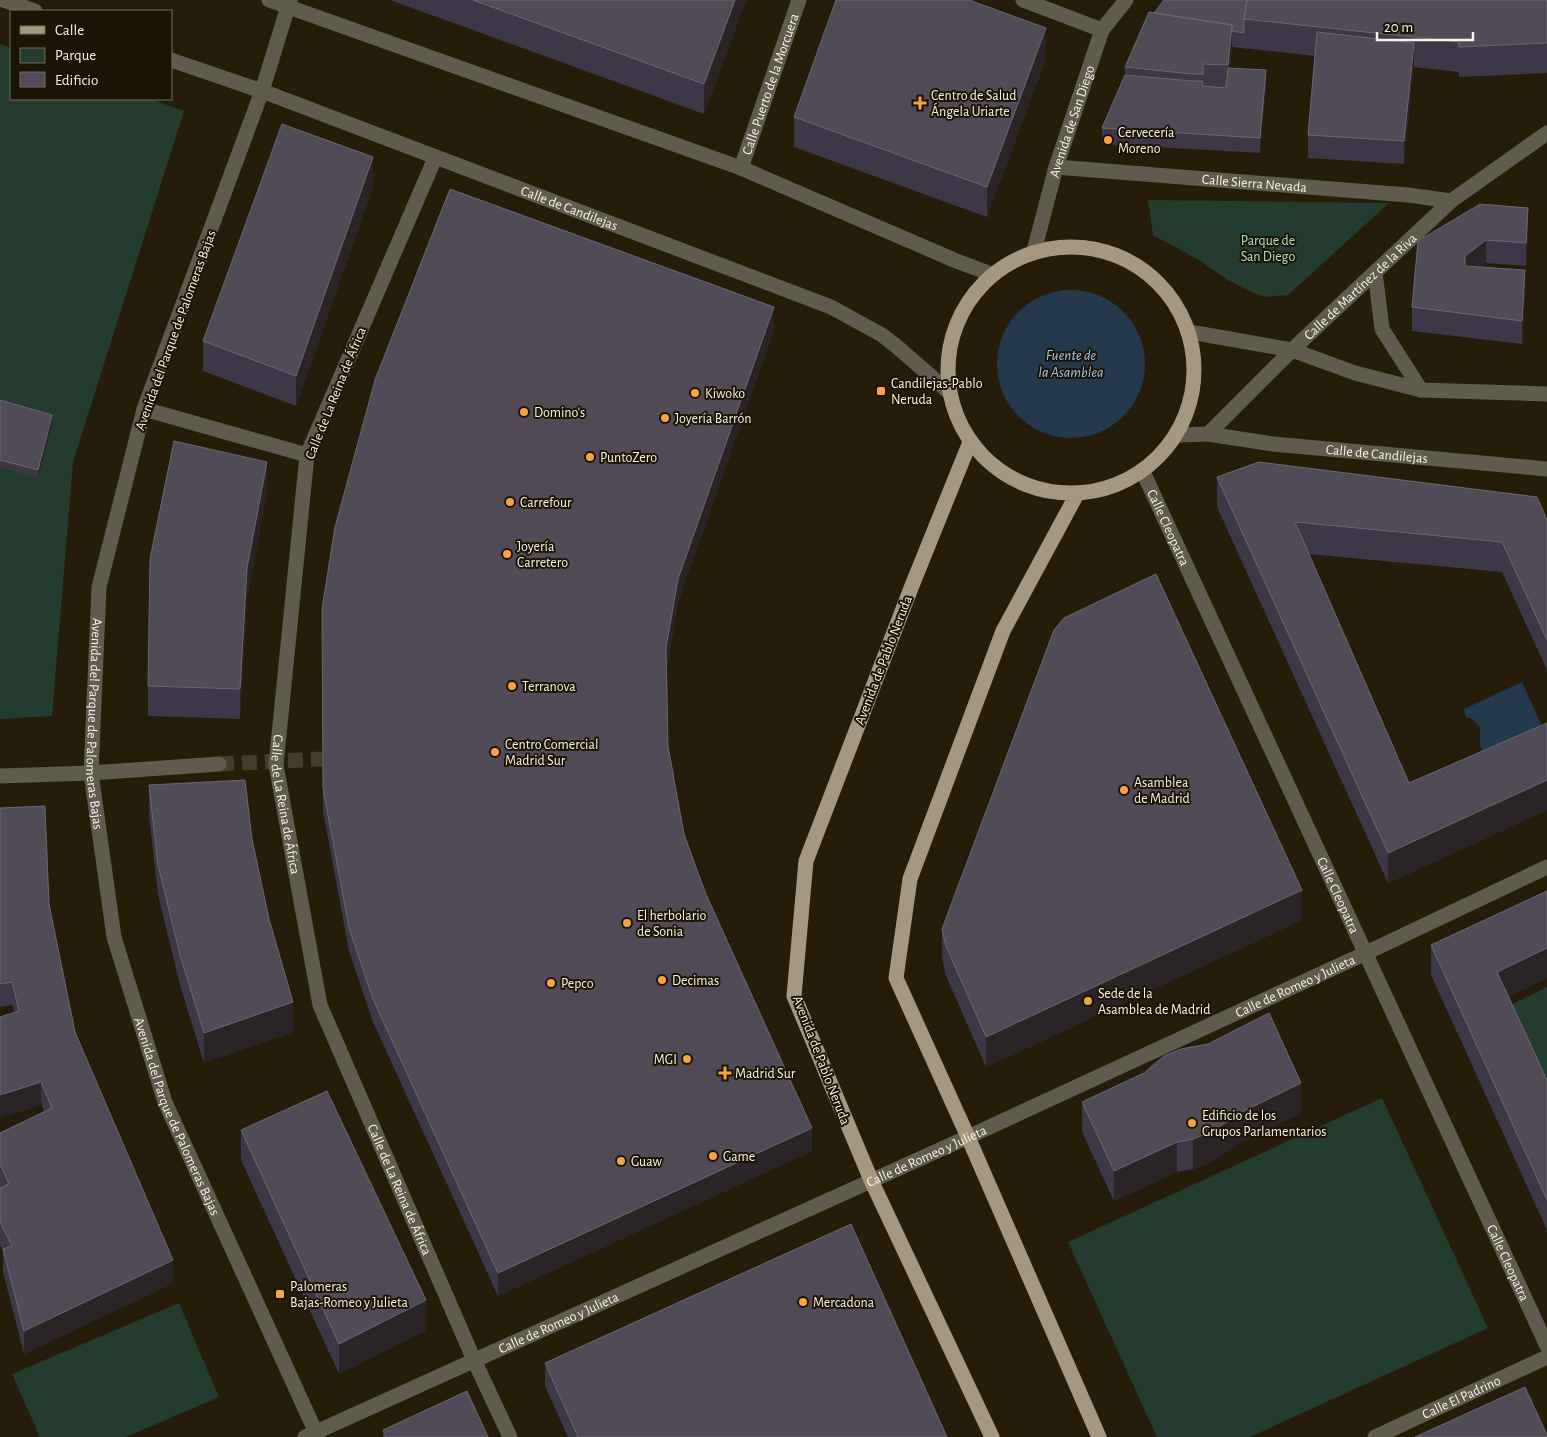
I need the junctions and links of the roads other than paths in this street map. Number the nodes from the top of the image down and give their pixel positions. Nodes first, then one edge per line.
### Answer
1 (3, 0) edge
2 (269, 0) edge
3 (799, 0) edge
4 (1023, 0) edge
5 (1126, 0) edge
6 (289, 3) edge
7 (31, 10) edge
8 (1102, 30) junction
9 (172, 60) edge
10 (262, 91) junction
11 (1547, 133) edge
12 (434, 158) junction
13 (1056, 167) junction
14 (741, 168) junction
15 (1451, 201) junction
16 (1034, 251) junction
17 (1375, 272) junction
18 (991, 274) junction
19 (1190, 332) junction
20 (1292, 350) junction
21 (1421, 390) junction
22 (949, 392) junction
23 (1547, 394) edge
24 (144, 409) junction
25 (1208, 434) junction
26 (1178, 435) junction
27 (970, 442) junction
28 (307, 455) junction
29 (1547, 469) edge
30 (1143, 472) junction
31 (1077, 494) junction
32 (219, 764) tunnel mouth
33 (91, 772) junction
34 (0, 776) edge
35 (1547, 867) edge
36 (1366, 954) junction
37 (968, 1136) junction
38 (871, 1180) junction
39 (1547, 1346) edge
40 (1547, 1357) edge
41 (474, 1360) junction
42 (312, 1435) edge
43 (510, 1437) edge
44 (992, 1437) edge
45 (1099, 1437) edge
46 (1375, 1437) edge

1 - 7 street
2 - 6 street
3 - 14 street, Calle Puerto de la Morcuera
4 - 8 street
5 - 8 street, Avenida de San Diego
6 - 10 street, Avenida del Parque de Palomeras Bajas
6 - 14 street
8 - 13 street, Avenida de San Diego
9 - 10 street, Calle de Candilejas
10 - 12 street, Calle de Candilejas
10 - 24 street, Avenida del Parque de Palomeras Bajas
11 - 15 street, Calle de Martínez de la Riva
12 - 22 street, Calle de Candilejas
12 - 28 street, Calle de La Reina de África
13 - 15 street, Calle Sierra Nevada
13 - 16 street, Avenida de San Diego
14 - 18 street
15 - 17 street, Calle de Martínez de la Riva
16 - 18 main road
16 - 19 main road
17 - 20 street, Calle de Martínez de la Riva
17 - 21 street
18 - 22 main road
19 - 20 street
19 - 26 main road
20 - 21 street
20 - 25 street, Calle de Martínez de la Riva
21 - 23 street
22 - 27 main road
24 - 28 street
24 - 33 street, Avenida del Parque de Palomeras Bajas
25 - 26 street
25 - 29 street, Calle de Candilejas
26 - 30 main road
27 - 31 main road
27 - 38 main road, Avenida de Pablo Neruda
28 - 41 street, Calle de La Reina de África
30 - 31 main road
30 - 36 street, Calle Cleopatra
31 - 37 main road
32 - 33 street
33 - 34 street
33 - 42 street, Avenida del Parque de Palomeras Bajas
35 - 36 street, Calle de Romeo y Julieta
36 - 37 street, Calle de Romeo y Julieta
36 - 39 street, Calle Cleopatra
37 - 38 street, Calle de Romeo y Julieta
37 - 45 main road
38 - 41 street, Calle de Romeo y Julieta
38 - 44 main road, Avenida de Pablo Neruda
40 - 46 street, Calle El Padrino
41 - 42 street, Calle de Romeo y Julieta
41 - 43 street, Calle de La Reina de África

